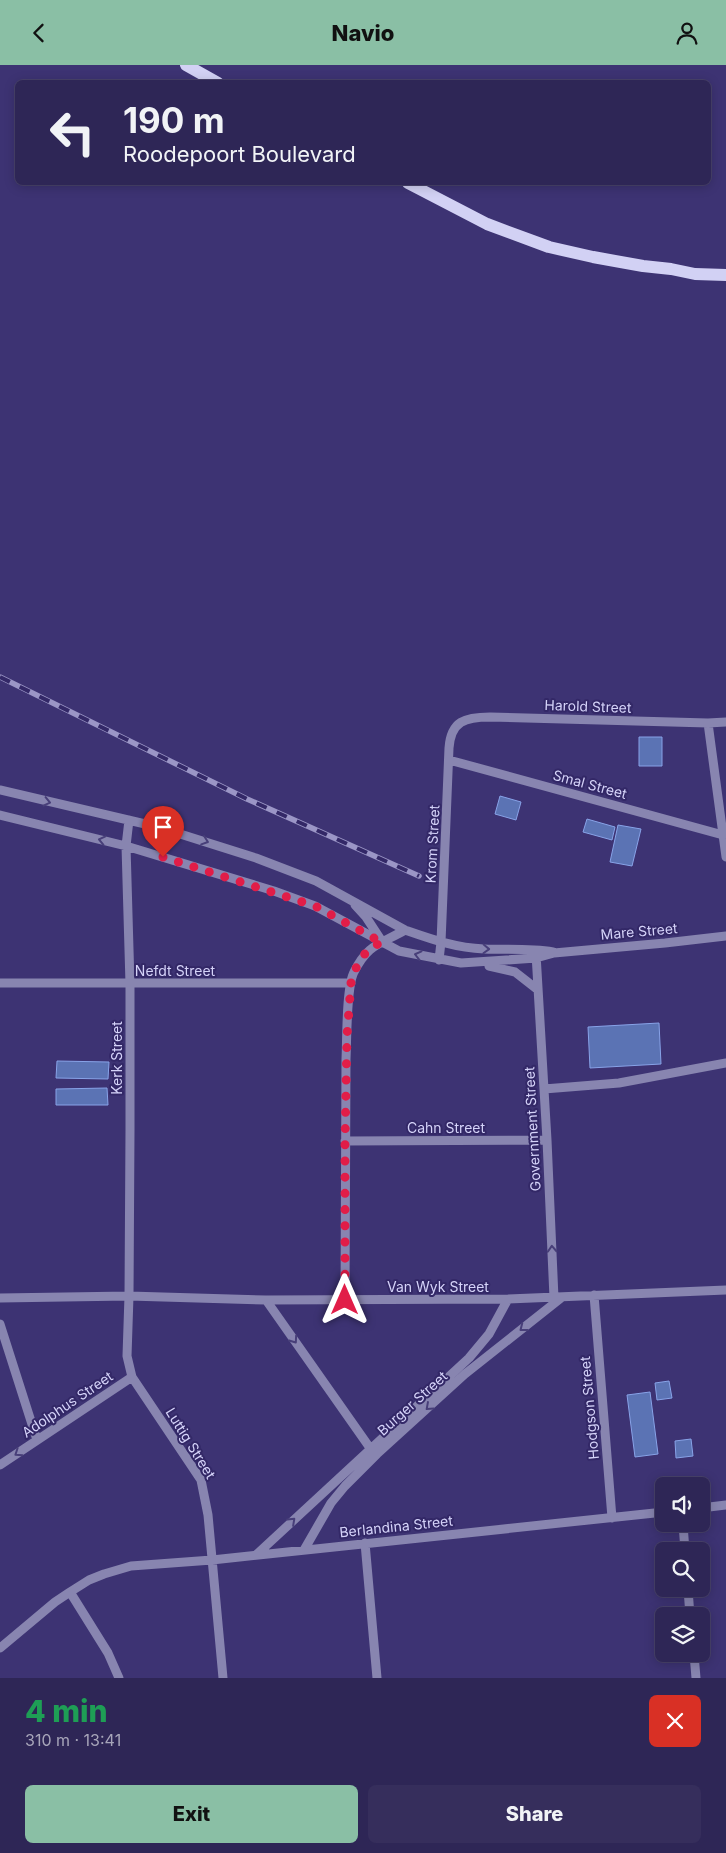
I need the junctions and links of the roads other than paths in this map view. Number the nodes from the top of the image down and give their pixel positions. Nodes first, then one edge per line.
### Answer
1 (186, 65) edge
2 (213, 80) edge
3 (412, 185) edge
4 (726, 266) edge
5 (670, 269) junction
6 (726, 275) edge
7 (726, 722) edge
8 (708, 723) junction
9 (453, 730) joint
10 (449, 760) junction
11 (0, 791) edge
12 (0, 815) edge
13 (129, 820) junction
14 (723, 835) junction
15 (126, 846) junction
16 (726, 857) edge
17 (346, 897) junction
18 (405, 930) junction
19 (726, 936) edge
20 (441, 942) junction
21 (383, 943) junction
22 (536, 954) junction
23 (438, 959) junction
24 (461, 963) junction
25 (0, 983) edge
26 (351, 983) junction
27 (130, 984) junction
28 (538, 990) junction
29 (726, 1063) edge
30 (544, 1089) junction
31 (547, 1140) junction
32 (345, 1141) junction
33 (726, 1290) edge
34 (594, 1295) junction
35 (130, 1296) junction
36 (0, 1298) edge
37 (557, 1298) junction
38 (508, 1299) junction
39 (266, 1300) junction
40 (345, 1300) junction
41 (0, 1324) edge
42 (132, 1377) junction
43 (37, 1440) junction
44 (370, 1448) junction
45 (0, 1465) edge
46 (726, 1505) edge
47 (710, 1507) edge
48 (655, 1513) edge
49 (612, 1518) junction
50 (365, 1543) junction
51 (304, 1550) junction
52 (256, 1555) junction
53 (212, 1560) junction
54 (70, 1592) junction
55 (0, 1648) edge
56 (695, 1662) edge
57 (119, 1678) edge
58 (223, 1678) edge
59 (377, 1678) edge
60 (696, 1678) edge

1 - 2 main road
3 - 5 main road
4 - 5 main road
5 - 6 main road
7 - 8 street, Harold Street
8 - 9 street, Harold Street
8 - 14 street
9 - 10 street, Krom Street
10 - 14 street, Smal Street
10 - 20 street, Krom Street
11 -> 13 street
15 -> 12 street
13 - 15 street, Kerk Street
13 -> 17 street
14 - 16 street
15 - 21 street
15 - 27 street, Kerk Street
17 - 18 street
17 - 21 street
18 - 20 street
18 - 21 street
19 - 22 street, Mare Street
20 -> 22 street
20 - 23 street, Krom Street
23 -> 21 street
21 - 26 street
22 - 24 street
22 - 28 street, Government Street
23 - 24 street
24 - 28 street
25 - 27 street, Nefdt Street
26 - 27 street, Nefdt Street
26 - 32 street
27 - 35 street, Kerk Street
28 - 30 street, Government Street
29 - 30 street
30 - 31 street, Government Street
31 - 32 street, Cahn Street
37 -> 31 street, Government Street
32 - 40 street
33 - 34 street, Van Wyk Street
34 - 37 street, Van Wyk Street
34 - 49 street, Hodgson Street
35 - 36 street, Van Wyk Street
35 - 39 street, Van Wyk Street
35 - 42 street, Adolphus Street
37 - 38 street, Van Wyk Street
37 -> 51 street, Burger Street
38 - 40 street, Van Wyk Street
38 - 44 street, Burger Street
39 - 40 street, Van Wyk Street
39 -> 44 street
41 - 43 street
42 - 43 street, Adolphus Street
42 - 53 street, Luttig Street
43 -> 45 street, Adolphus Street
52 -> 44 street, Burger Street
46 - 47 street
48 - 49 street, Berlandina Street
49 - 50 street, Berlandina Street
50 - 51 street, Berlandina Street
50 - 59 street
51 - 52 street, Berlandina Street
52 - 53 street, Berlandina Street
53 - 54 street, Berlandina Street
53 - 58 street, Luttig Street
54 - 55 street, Berlandina Street
54 - 57 street
56 - 60 street

